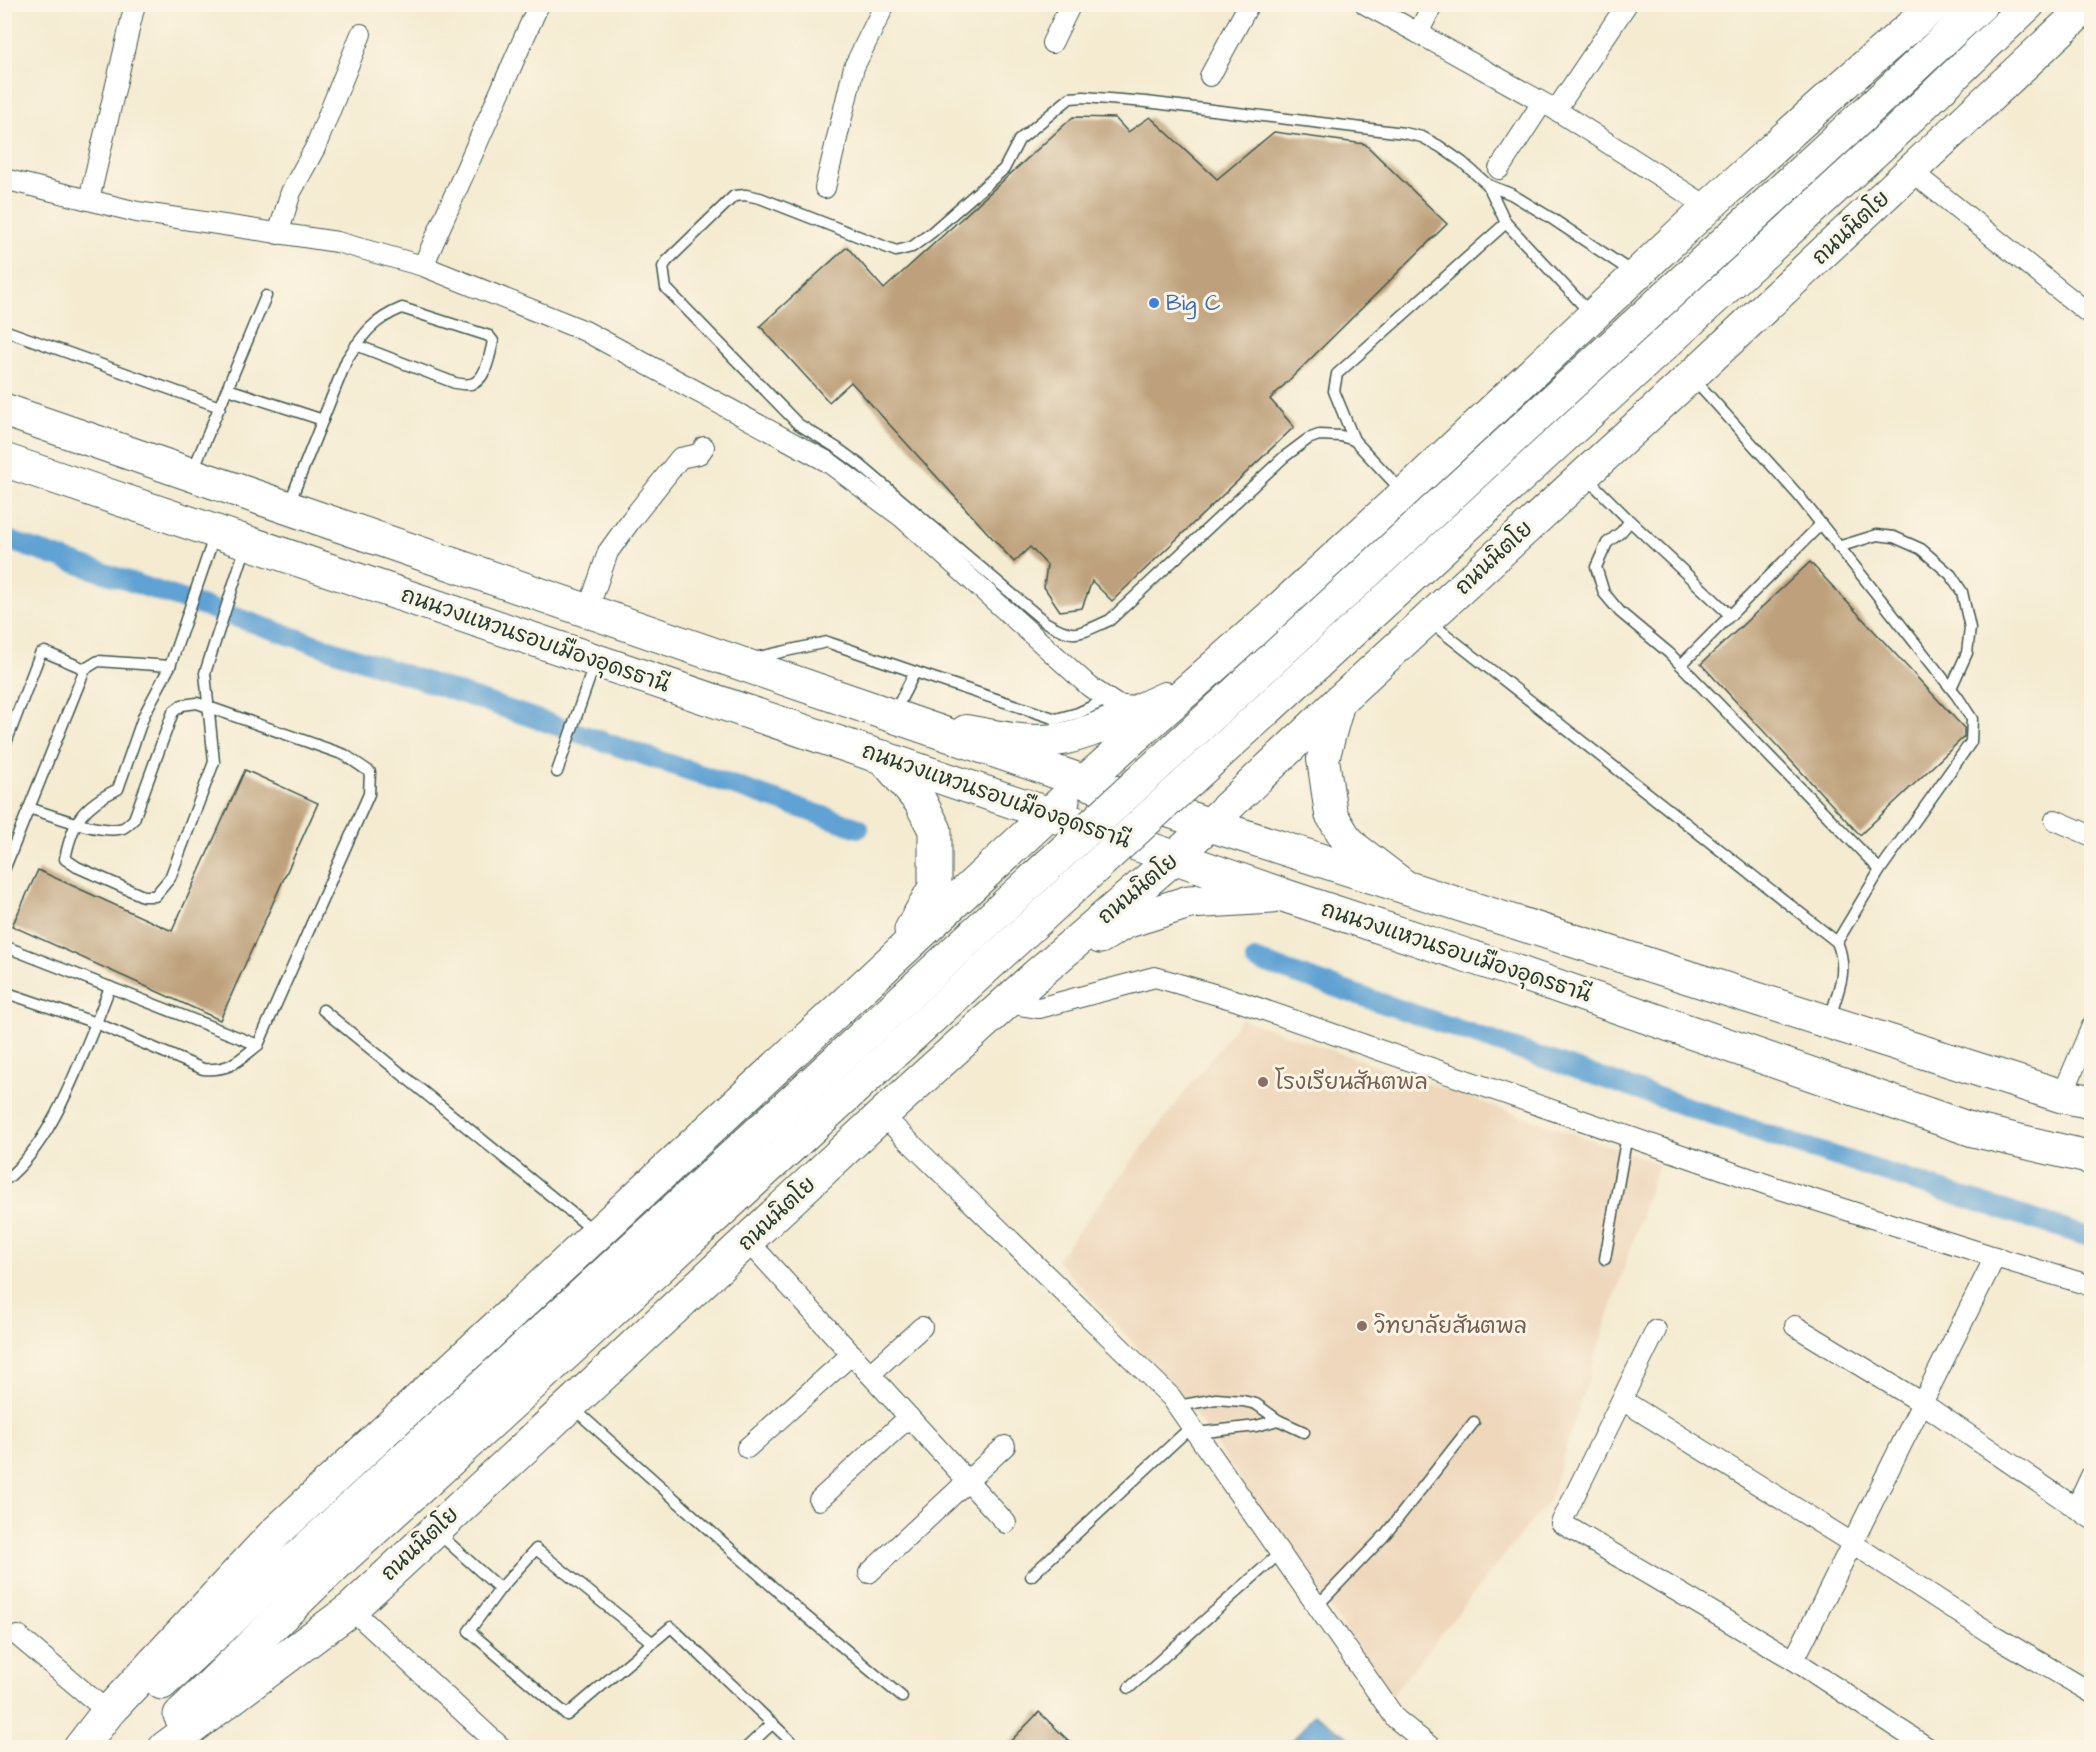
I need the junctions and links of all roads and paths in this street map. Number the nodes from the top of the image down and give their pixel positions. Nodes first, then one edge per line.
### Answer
1 (135, 4) edge
2 (539, 4) edge
3 (885, 4) edge
4 (1071, 4) edge
5 (1248, 4) edge
6 (1365, 4) edge
7 (1433, 4) edge
8 (1627, 4) edge
9 (1936, 4) edge
10 (1982, 4) edge
11 (2029, 4) edge
12 (2089, 4) edge
13 (1418, 33) junction
14 (360, 34) dead end
15 (1052, 43) dead end
16 (1210, 76) dead end
17 (1549, 106) junction
18 (1861, 117) joint
19 (1891, 136) joint
20 (1911, 171) junction
21 (1494, 177) junction
22 (4, 179) edge
23 (825, 188) dead end
24 (89, 200) junction
25 (1708, 207) junction
26 (1506, 222) junction
27 (278, 234) junction
28 (423, 266) junction
29 (1637, 275) junction
30 (266, 296) dead end
31 (1593, 315) junction
32 (2091, 316) edge
33 (4, 330) edge
34 (356, 345) junction
35 (1691, 376) junction
36 (228, 388) junction
37 (220, 407) junction
38 (4, 410) edge
39 (323, 420) junction
40 (1354, 440) junction
41 (704, 447) dead end
42 (4, 460) edge
43 (192, 474) junction
44 (1584, 475) junction
45 (1404, 494) junction
46 (288, 508) junction
47 (1630, 521) junction
48 (1821, 524) junction
49 (216, 531) junction
50 (247, 543) junction
51 (1838, 547) junction
52 (588, 610) junction
53 (1730, 615) junction
54 (1270, 617) junction
55 (1428, 620) junction
56 (596, 660) junction
57 (737, 662) junction
58 (1681, 665) junction
59 (170, 666) junction
60 (85, 669) junction
61 (915, 672) junction
62 (1191, 687) junction
63 (1951, 688) junction
64 (1108, 699) junction
65 (1340, 700) junction
66 (209, 706) junction
67 (1142, 708) junction
68 (898, 717) junction
69 (4, 748) edge
70 (883, 757) junction
71 (557, 772) dead end
72 (1086, 781) junction
73 (29, 808) junction
74 (1049, 814) junction
75 (2055, 820) dead end
76 (77, 824) junction
77 (1210, 825) junction
78 (2091, 836) edge
79 (1175, 857) junction
80 (4, 870) edge
81 (1880, 870) junction
82 (1405, 886) junction
83 (1289, 897) junction
84 (1837, 942) junction
85 (4, 946) edge
86 (905, 949) junction
87 (1039, 973) junction
88 (110, 987) junction
89 (4, 992) edge
90 (1006, 1003) junction
91 (323, 1010) dead end
92 (1829, 1021) junction
93 (96, 1023) junction
94 (2091, 1026) edge
95 (258, 1045) junction
96 (2077, 1099) edge
97 (882, 1115) junction
98 (1627, 1135) junction
99 (2091, 1158) edge
100 (4, 1181) edge
101 (597, 1233) junction
102 (748, 1241) junction
103 (1995, 1257) junction
104 (1605, 1259) dead end
105 (2091, 1286) edge
106 (1794, 1326) dead end
107 (922, 1327) dead end
108 (1656, 1330) dead end
109 (852, 1354) junction
110 (870, 1374) junction
111 (1622, 1400) junction
112 (1922, 1403) junction
113 (570, 1405) junction
114 (1178, 1406) junction
115 (909, 1417) junction
116 (1278, 1420) junction
117 (1474, 1422) dead end
118 (1194, 1430) junction
119 (1304, 1432) dead end
120 (1005, 1446) dead end
121 (747, 1448) dead end
122 (416, 1469) junction
123 (2091, 1474) edge
124 (967, 1481) junction
125 (819, 1500) dead end
126 (2084, 1513) edge
127 (1006, 1523) dead end
128 (435, 1531) junction
129 (1852, 1543) junction
130 (1281, 1553) junction
131 (869, 1574) dead end
132 (1031, 1576) dead end
133 (500, 1589) junction
134 (1317, 1606) junction
135 (351, 1609) junction
136 (18, 1636) dead end
137 (653, 1643) junction
138 (1794, 1660) junction
139 (1130, 1688) dead end
140 (2091, 1693) edge
141 (902, 1697) dead end
142 (108, 1712) junction
143 (772, 1724) junction
144 (80, 1748) edge
145 (93, 1748) edge
146 (146, 1748) edge
147 (165, 1748) edge
148 (502, 1748) edge
149 (746, 1748) edge
150 (798, 1748) edge
151 (1432, 1748) edge
152 (1928, 1748) edge

1 - 24 street
2 - 28 street
3 - 23 street
4 - 15 street
5 - 16 street
6 - 13 street
7 - 13 street
8 - 17 street
9 - 25 main road
10 - 18 main road, ถนนนิตโย
11 - 19 main road, ถนนนิตโย
12 - 20 main road, ถนนนิตโย
13 - 17 street
14 - 27 street
17 - 21 street
17 - 25 street
18 - 122 highway, ถนนนิตโย, bridge
19 - 122 highway, ถนนนิตโย, bridge
20 - 32 street
20 - 35 main road, ถนนนิตโย
21 - 26 lane
21 - 29 lane
21 - 40 lane
22 - 24 street
24 - 27 street
25 - 29 main road
26 - 31 lane
26 - 40 lane
27 - 28 street
28 - 64 street
29 - 31 main road
30 - 36 lane
31 - 45 main road
33 - 37 lane
34 - 34 lane
34 - 39 lane
35 - 44 main road, ถนนนิตโย
35 - 48 lane
36 - 37 lane
36 - 39 lane
37 - 43 lane
38 - 43 highway, ถนนวงแหวนรอบเมืองอุดรธานี
39 - 46 lane
40 - 45 lane
41 - 52 street
42 - 49 highway, ถนนวงแหวนรอบเมืองอุดรธานี
43 - 46 highway, ถนนวงแหวนรอบเมืองอุดรธานี
44 - 47 lane
44 - 55 main road, ถนนนิตโย
45 - 54 main road
46 - 52 highway, ถนนวงแหวนรอบเมืองอุดรธานี
47 - 53 lane
47 - 58 lane
48 - 51 lane
48 - 53 lane
49 - 50 highway, ถนนวงแหวนรอบเมืองอุดรธานี
49 - 59 lane
50 - 56 highway, ถนนวงแหวนรอบเมืองอุดรธานี
50 - 66 lane
51 - 63 lane
51 - 63 lane
52 - 57 highway, ถนนวงแหวนรอบเมืองอุดรธานี
53 - 58 lane
54 - 62 main road
54 - 65 main road
55 - 65 main road, ถนนนิตโย
55 - 84 lane
56 - 70 highway, ถนนวงแหวนรอบเมืองอุดรธานี
56 - 71 lane
57 - 61 lane
57 - 68 highway, ถนนวงแหวนรอบเมืองอุดรธานี
58 - 81 lane
59 - 60 lane
59 - 76 lane
60 - 69 lane
60 - 73 lane
61 - 64 lane
61 - 68 lane
62 - 67 main road
62 - 72 main road
63 - 81 lane
64 - 67 street
65 - 77 main road, ถนนนิตโย
65 - 82 main road
66 - 76 lane
66 - 76 lane
66 - 95 lane
67 - 68 main road
68 - 72 highway, ถนนวงแหวนรอบเมืองอุดรธานี
70 - 74 highway, ถนนวงแหวนรอบเมืองอุดรธานี
70 - 86 highway
72 - 74 highway
72 - 77 highway, ถนนวงแหวนรอบเมืองอุดรธานี
73 - 76 lane
73 - 80 lane
74 - 79 highway, ถนนวงแหวนรอบเมืองอุดรธานี
74 - 86 highway
75 - 78 street
77 - 79 main road, ถนนนิตโย
77 - 82 highway, ถนนวงแหวนรอบเมืองอุดรธานี
79 - 83 highway, ถนนวงแหวนรอบเมืองอุดรธานี
79 - 87 highway, ถนนนิตโย
81 - 84 lane
82 - 92 highway, ถนนวงแหวนรอบเมืองอุดรธานี
83 - 87 highway
83 - 99 highway, ถนนวงแหวนรอบเมืองอุดรธานี
84 - 92 lane
85 - 88 lane
86 - 90 highway
86 - 101 highway
87 - 90 highway, ถนนนิตโย
88 - 93 lane
88 - 95 lane
89 - 93 lane
90 - 97 highway, ถนนนิตโย
90 - 98 street
91 - 101 lane
92 - 96 highway, ถนนวงแหวนรอบเมืองอุดรธานี
93 - 95 lane
93 - 100 lane
94 - 96 street
97 - 102 highway, ถนนนิตโย
97 - 114 street
98 - 103 street
98 - 104 lane
101 - 142 highway
102 - 109 street
102 - 113 highway, ถนนนิตโย
103 - 105 street
103 - 112 street
106 - 112 street
107 - 110 street
108 - 111 street
109 - 110 street
109 - 121 street
110 - 115 street
111 - 129 street
111 - 138 street
112 - 126 street
112 - 129 street
113 - 128 highway, ถนนนิตโย
113 - 141 lane
114 - 116 lane
114 - 118 street
115 - 124 street
115 - 125 street
116 - 118 lane
116 - 119 lane
117 - 134 lane
118 - 130 street
118 - 132 lane
120 - 124 street
122 - 145 highway, ถนนนิตโย
122 - 146 highway, ถนนนิตโย
123 - 126 street
124 - 127 street
124 - 131 street
128 - 133 lane
128 - 135 highway, ถนนนิตโย
129 - 138 street
129 - 140 street
130 - 134 street
130 - 139 lane
133 - 137 lane
133 - 137 lane
134 - 151 street
135 - 147 highway, ถนนนิตโย
135 - 148 street
136 - 142 street
137 - 143 lane
138 - 152 street
142 - 144 highway
143 - 149 lane
143 - 150 lane

